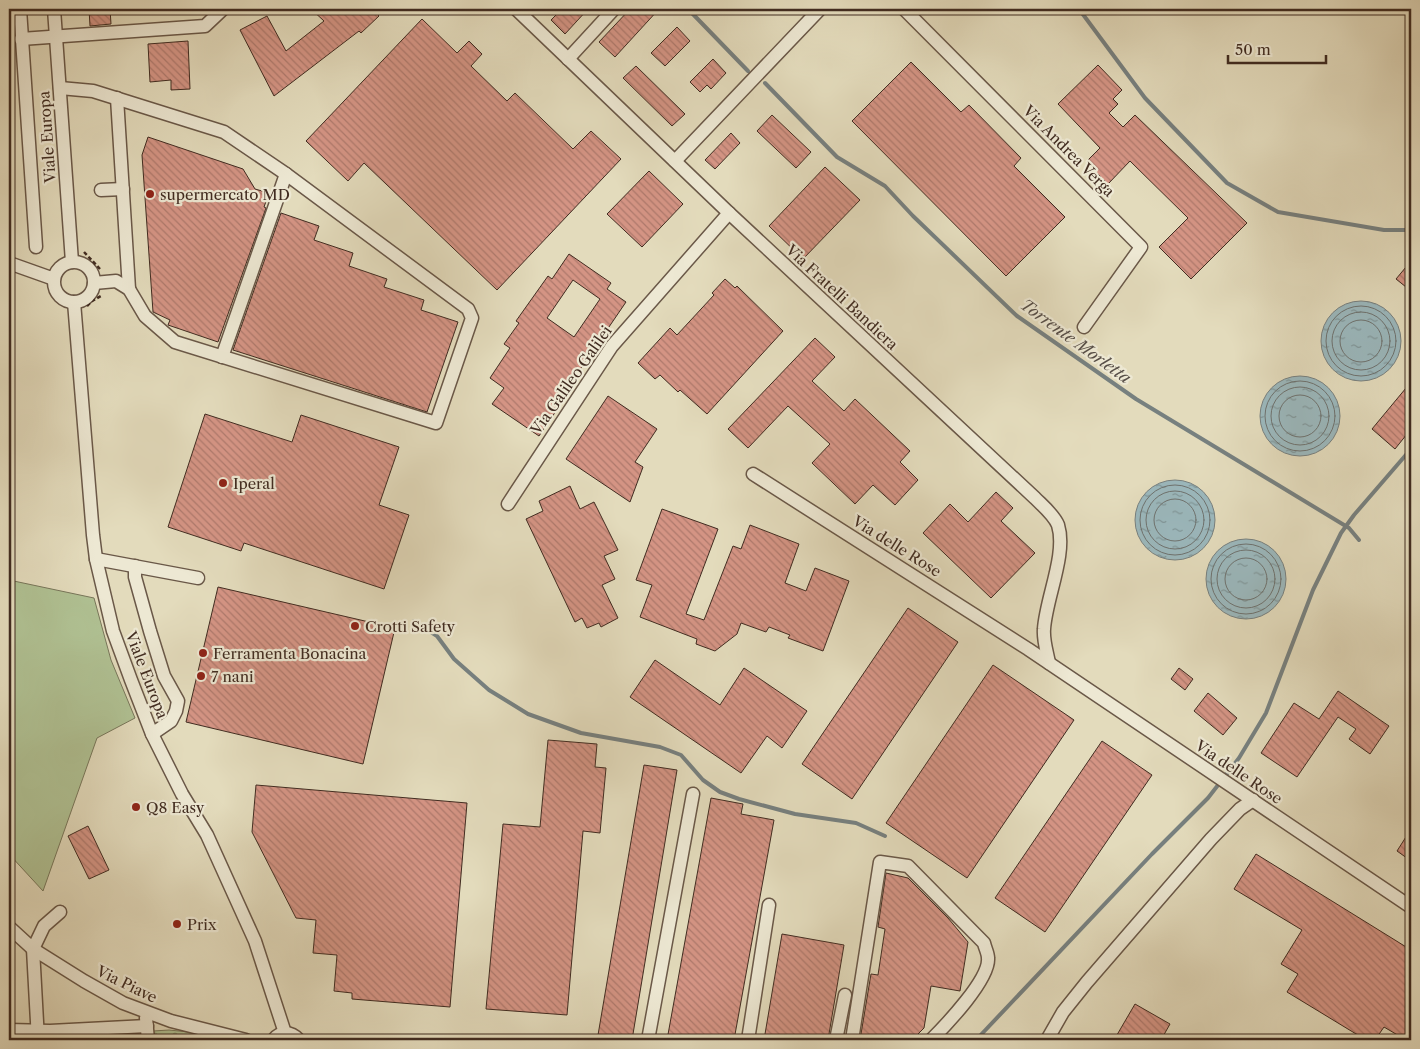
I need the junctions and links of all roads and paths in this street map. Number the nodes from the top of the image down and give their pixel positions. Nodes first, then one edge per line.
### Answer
1 (20, 9) edge
2 (54, 9) edge
3 (516, 9) edge
4 (614, 9) edge
5 (820, 9) edge
6 (904, 9) edge
7 (219, 10) edge
8 (56, 36) junction
9 (21, 39) junction
10 (568, 58) junction
11 (60, 88) junction
12 (117, 98) junction
13 (675, 161) junction
14 (286, 174) junction
15 (123, 189) junction
16 (101, 190) dead end
17 (729, 213) junction
18 (36, 247) dead end
19 (82, 249) dead end
20 (72, 262) junction
21 (9, 264) edge
22 (54, 279) junction
23 (116, 281) junction
24 (94, 283) junction
25 (130, 289) junction
26 (103, 294) dead end
27 (80, 305) junction
28 (1084, 327) dead end
29 (222, 358) junction
30 (753, 474) dead end
31 (508, 504) dead end
32 (96, 559) junction
33 (135, 566) junction
34 (198, 578) dead end
35 (1049, 663) junction
36 (152, 734) junction
37 (693, 794) dead end
38 (1252, 800) junction
39 (768, 906) dead end
40 (1411, 907) edge
41 (60, 912) dead end
42 (9, 927) edge
43 (33, 949) junction
44 (845, 995) dead end
45 (146, 1012) junction
46 (147, 1026) junction
47 (9, 1030) edge
48 (285, 1032) junction
49 (38, 1036) edge
50 (302, 1037) edge
51 (148, 1040) edge
52 (246, 1040) edge
53 (273, 1040) edge
54 (325, 1040) edge
55 (648, 1040) edge
56 (748, 1040) edge
57 (836, 1040) edge
58 (852, 1040) edge
59 (931, 1040) edge
60 (1047, 1040) edge

1 - 9 street
2 - 8 street, Viale Europa
3 - 10 street, Via Fratelli Bandiera
4 - 10 street
5 - 13 street
6 - 28 street, Via Andrea Verga
7 - 8 street
8 - 9 street
8 - 11 street, Viale Europa
9 - 18 street
10 - 13 street, Via Fratelli Bandiera
11 - 12 street
11 - 20 street, Viale Europa
12 - 14 street
12 - 15 street
13 - 17 street, Via Fratelli Bandiera
14 - 29 street
14 - 29 street
15 - 16 street
15 - 25 street
17 - 31 street, Via Galileo Galilei
17 - 35 street, Via Fratelli Bandiera
19 - 23 path
20 - 22 street
20 - 24 street
21 - 22 street
22 - 27 street
23 - 24 street
23 - 25 street
24 - 27 street
25 - 29 street
26 - 27 path
27 - 32 street, Viale Europa
30 - 35 street, Via delle Rose
32 - 33 street
32 - 36 street, Viale Europa
33 - 34 street
33 - 36 street
35 - 38 street, Via delle Rose
36 - 48 street, Viale Europa
37 - 55 street
38 - 40 street, Via delle Rose
38 - 60 street
39 - 56 street
41 - 43 street
42 - 43 street, Via Piave
43 - 45 street, Via Piave
43 - 49 street
44 - 57 street
45 - 46 street
45 - 52 street, Via Piave
46 - 49 street
46 - 51 street
47 - 49 street
48 - 50 street
48 - 53 street
50 - 54 path
58 - 59 street

